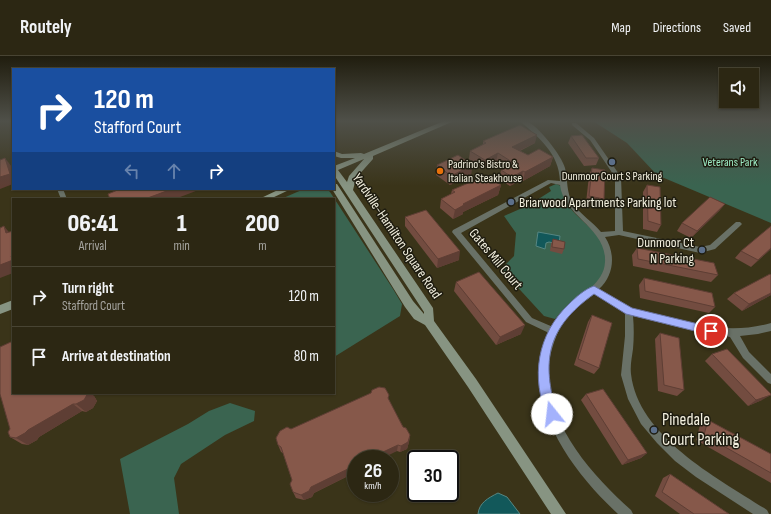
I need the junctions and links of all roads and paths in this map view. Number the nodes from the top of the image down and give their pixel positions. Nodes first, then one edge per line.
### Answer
1 (400, 142) edge
2 (545, 142) edge
3 (594, 142) edge
4 (335, 153) edge
5 (373, 153) junction
6 (335, 169) edge
7 (335, 171) edge
8 (563, 183) junction
9 (335, 188) edge
10 (283, 190) edge
11 (348, 192) junction
12 (265, 198) edge
13 (738, 224) dead end
14 (619, 233) junction
15 (600, 235) junction
16 (594, 290) junction
17 (12, 304) edge
18 (0, 310) edge
19 (630, 311) junction
20 (429, 322) junction
21 (771, 327) edge
22 (553, 331) junction
23 (733, 333) junction
24 (771, 380) edge
25 (559, 514) edge
26 (627, 514) edge
27 (763, 514) edge

1 - 5 street
2 - 8 street
3 - 14 street
4 - 5 street
5 - 6 street
5 - 11 street
7 - 11 street, Yardville-Hamilton Square Road
8 - 15 street
8 - 22 street, Gates Mill Court
9 - 20 street, Yardville-Hamilton Square Road
10 - 12 street
11 - 20 street, Yardville-Hamilton Square Road
13 - 14 street
14 - 15 street
15 - 16 street
16 - 19 street
16 - 22 street
17 - 18 street
19 - 23 street
19 - 27 street
20 - 25 street, Yardville-Hamilton Square Road
21 - 23 street
22 - 26 street
23 - 24 street

